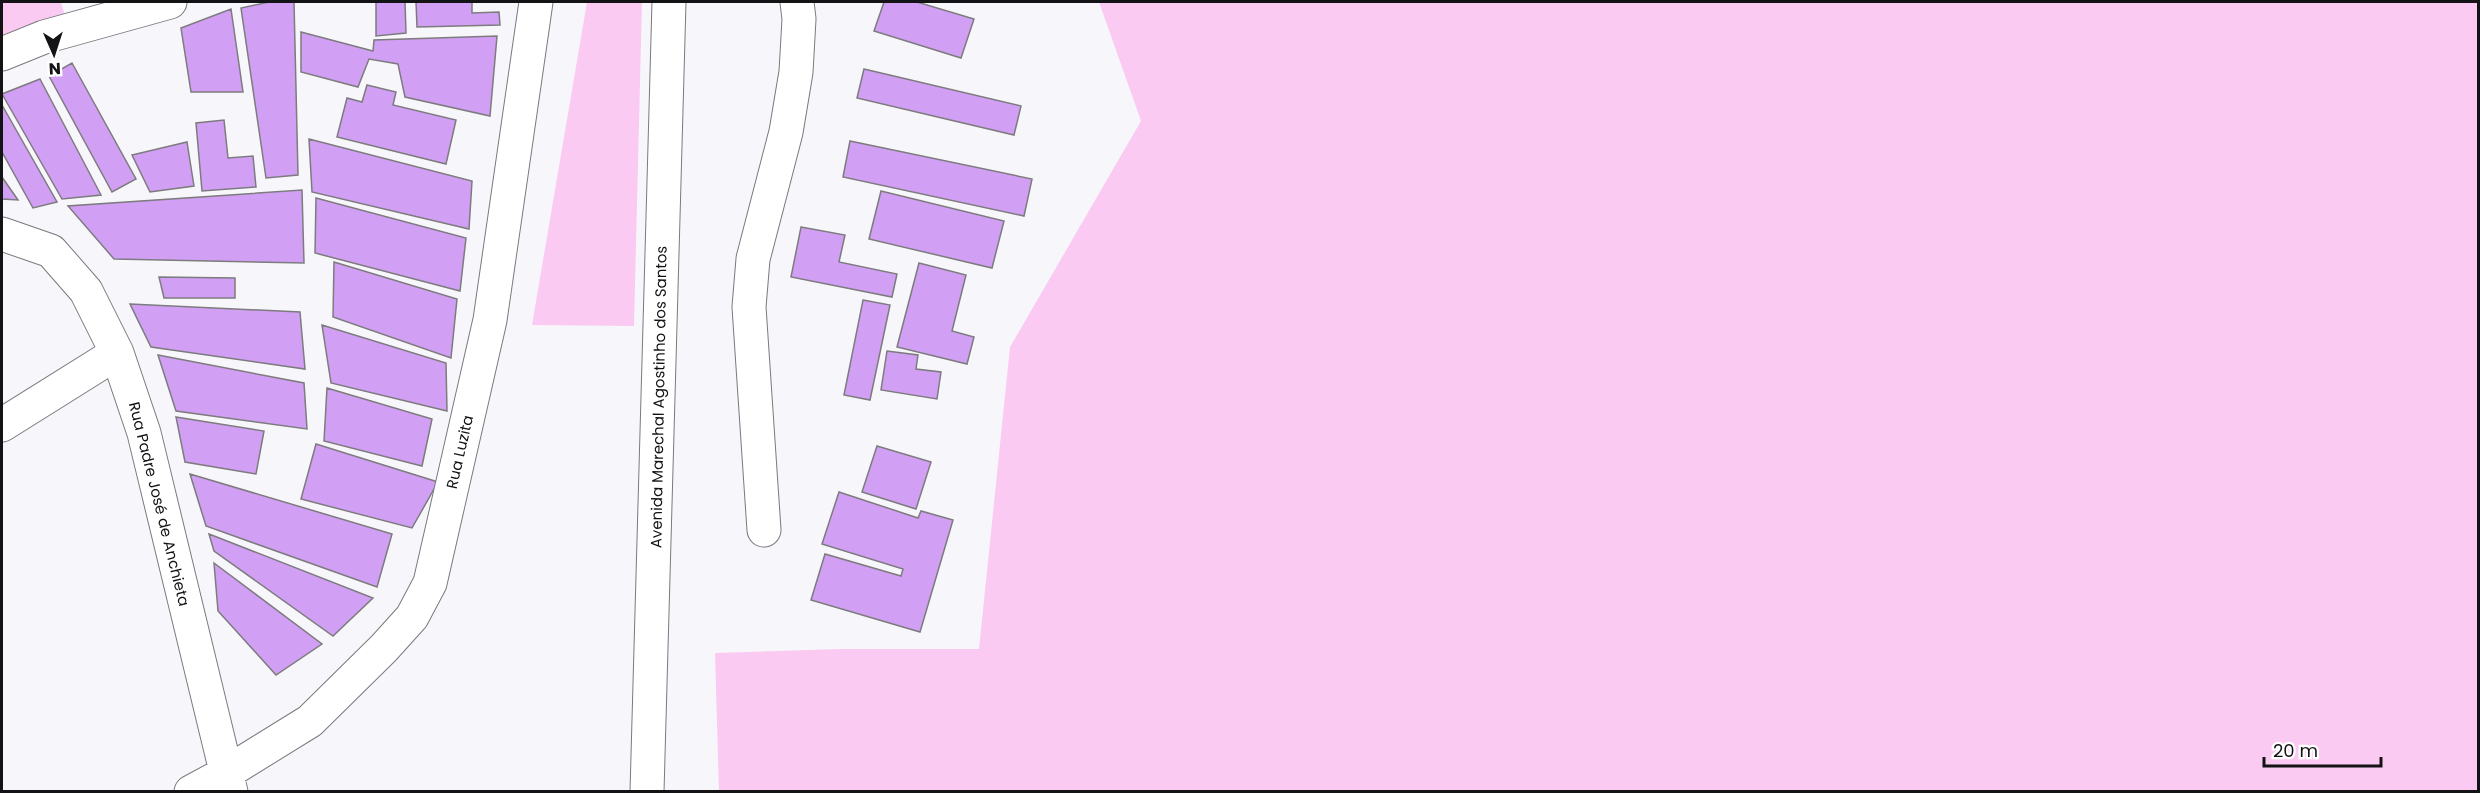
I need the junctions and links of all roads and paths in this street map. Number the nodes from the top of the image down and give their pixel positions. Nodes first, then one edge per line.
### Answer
1 (170, 2) edge
2 (536, 2) edge
3 (669, 2) edge
4 (797, 2) edge
5 (2, 54) edge
6 (2, 234) edge
7 (117, 353) junction
8 (2, 424) edge
9 (764, 530) dead end
10 (228, 782) edge
11 (191, 792) edge
12 (647, 792) edge

1 - 5 street
2 - 10 street, Rua Luzita
3 - 12 street, Avenida Marechal Agostinho dos Santos
4 - 9 street
6 - 7 street, Rua Padre José de Anchieta
7 - 8 street
7 - 10 street, Rua Padre José de Anchieta
10 - 11 street, Rua Luzita

